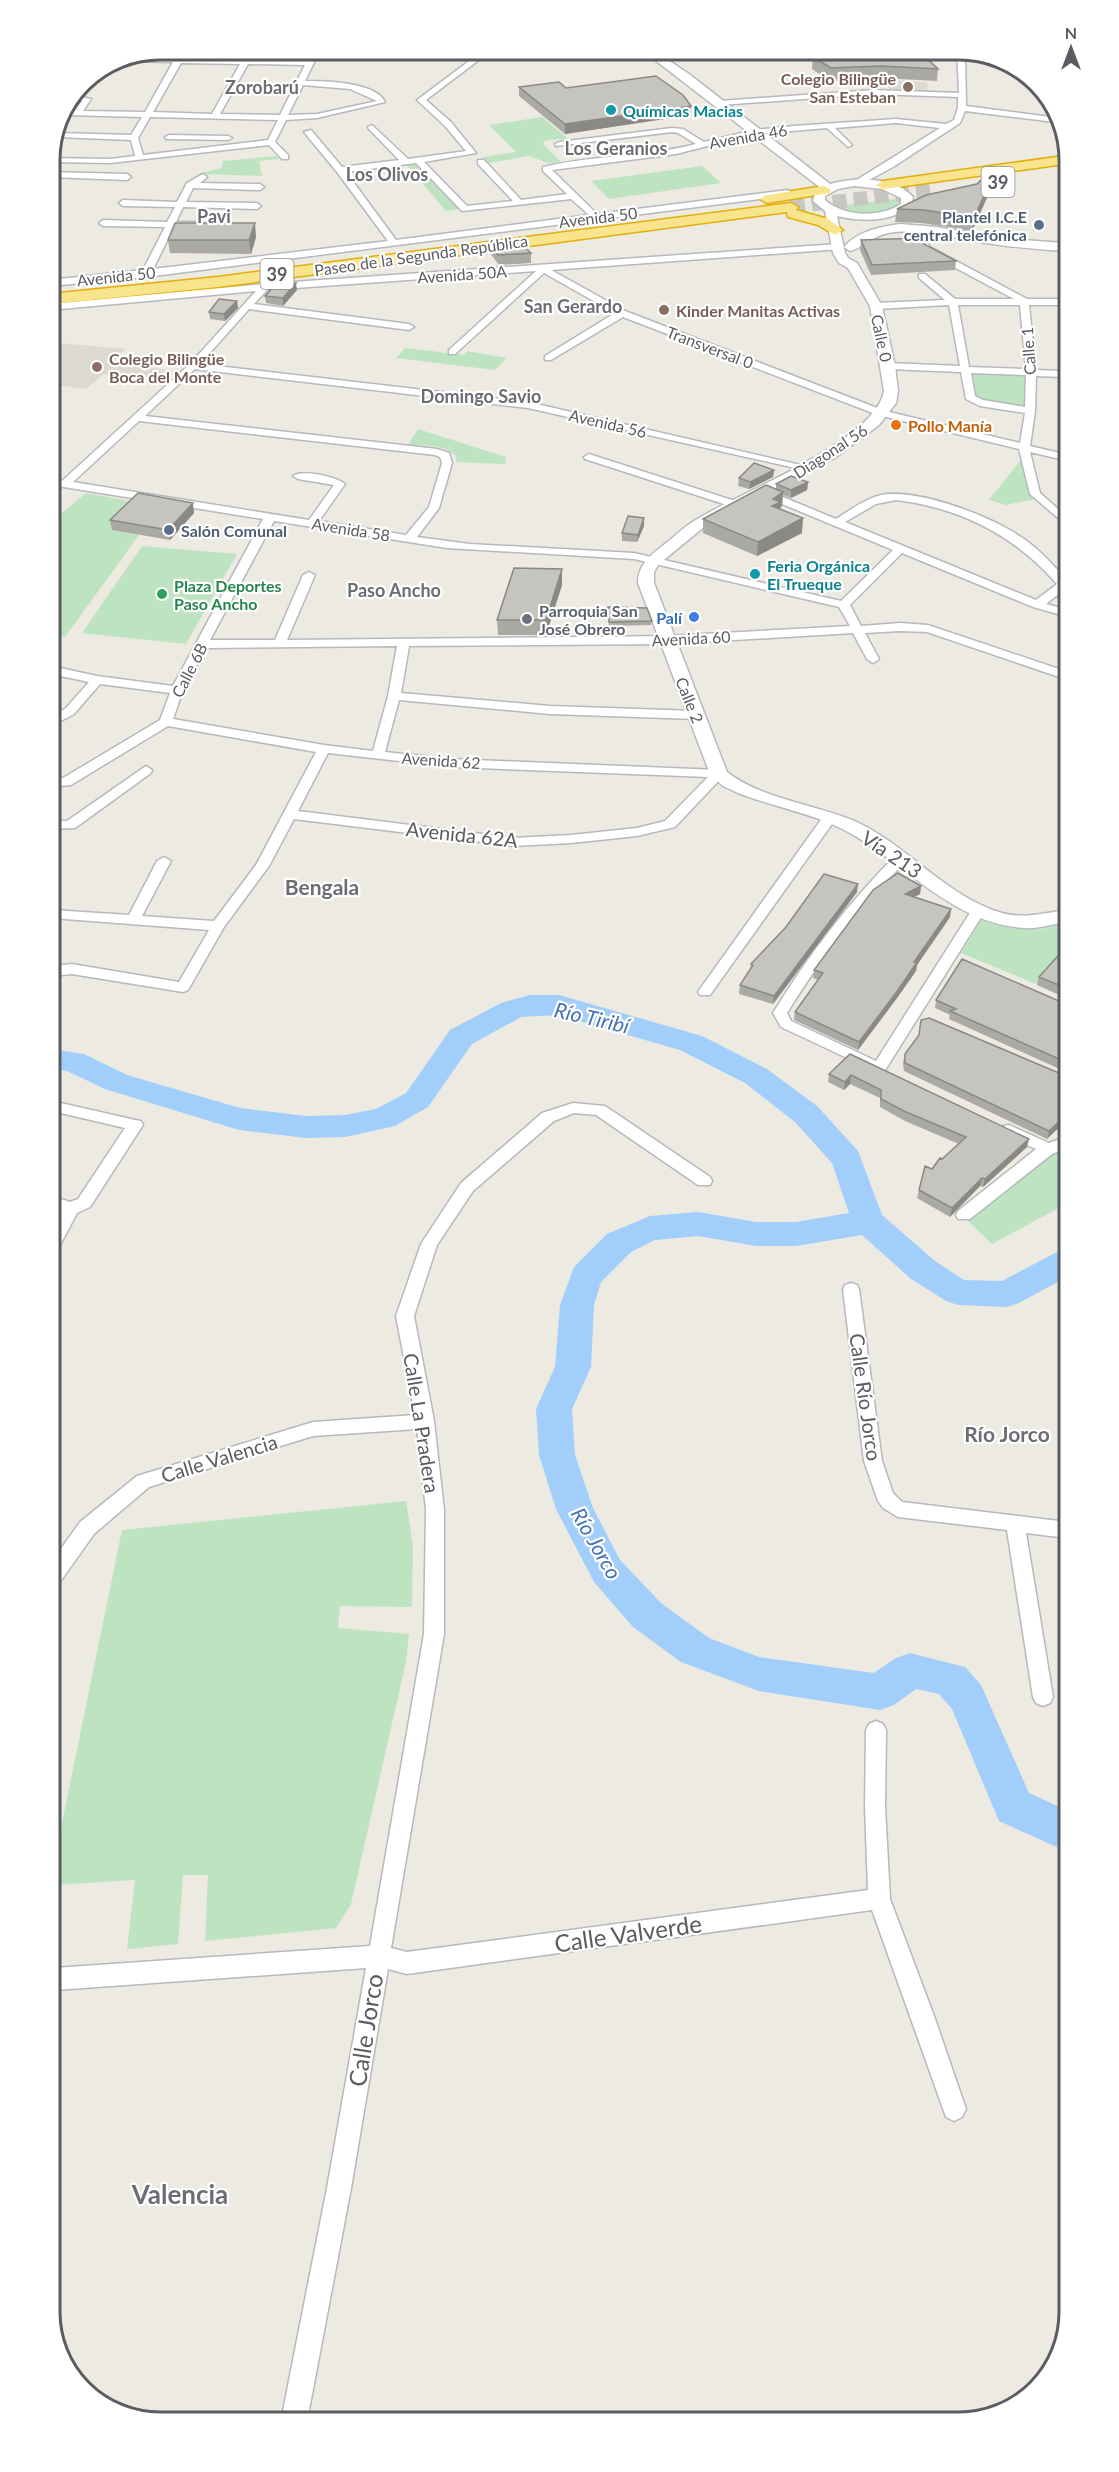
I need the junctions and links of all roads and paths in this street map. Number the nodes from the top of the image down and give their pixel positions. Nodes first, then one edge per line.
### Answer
1 (157, 60) edge
2 (310, 60) edge
3 (474, 60) edge
4 (661, 60) edge
5 (961, 60) edge
6 (178, 61) junction
7 (245, 63) junction
8 (308, 63) junction
9 (300, 83) junction
10 (962, 95) junction
11 (81, 99) edge
12 (720, 103) junction
13 (962, 108) junction
14 (72, 113) edge
15 (77, 114) junction
16 (145, 116) junction
17 (214, 117) junction
18 (284, 118) junction
19 (1051, 120) edge
20 (828, 126) junction
21 (372, 127) dead end
22 (948, 127) junction
23 (308, 132) dead end
24 (755, 132) junction
25 (63, 135) edge
26 (169, 137) dead end
27 (134, 138) junction
28 (204, 138) junction
29 (230, 138) dead end
30 (271, 142) junction
31 (559, 144) dead end
32 (701, 144) junction
33 (848, 145) dead end
34 (207, 150) junction
35 (140, 158) junction
36 (285, 158) dead end
37 (60, 160) edge
38 (418, 160) junction
39 (110, 161) junction
40 (405, 161) junction
41 (481, 162) dead end
42 (1059, 164) edge
43 (797, 166) junction
44 (340, 170) junction
45 (60, 174) edge
46 (1059, 174) edge
47 (106, 176) junction
48 (127, 177) dead end
49 (203, 177) dead end
50 (886, 177) junction
51 (856, 183) junction
52 (926, 184) junction
53 (190, 185) junction
54 (260, 187) dead end
55 (826, 189) junction
56 (572, 196) junction
57 (519, 202) junction
58 (123, 203) dead end
59 (181, 204) junction
60 (257, 206) dead end
61 (790, 207) junction
62 (829, 209) junction
63 (870, 216) junction
64 (595, 217) junction
65 (103, 223) dead end
66 (170, 224) junction
67 (205, 225) edge
68 (922, 228) junction
69 (846, 236) junction
70 (498, 240) junction
71 (394, 243) junction
72 (1059, 247) edge
73 (543, 269) junction
74 (146, 274) junction
75 (922, 276) edge
76 (164, 279) junction
77 (60, 283) edge
78 (60, 284) edge
79 (264, 287) junction
80 (60, 291) edge
81 (157, 293) junction
82 (60, 301) edge
83 (1024, 301) junction
84 (953, 302) junction
85 (1059, 302) edge
86 (248, 304) junction
87 (60, 306) edge
88 (876, 306) junction
89 (622, 313) junction
90 (409, 327) dead end
91 (452, 352) dead end
92 (548, 358) dead end
93 (193, 366) junction
94 (888, 366) junction
95 (964, 369) junction
96 (1030, 372) junction
97 (1059, 374) edge
98 (1030, 411) junction
99 (882, 413) junction
100 (136, 418) junction
101 (1024, 448) junction
102 (589, 457) dead end
103 (1059, 457) edge
104 (805, 469) junction
105 (298, 476) dead end
106 (60, 483) edge
107 (65, 484) junction
108 (762, 492) junction
109 (734, 504) junction
110 (1059, 516) edge
111 (270, 517) junction
112 (838, 522) junction
113 (312, 523) junction
114 (410, 538) junction
115 (901, 548) junction
116 (653, 561) junction
117 (309, 575) dead end
118 (1059, 578) edge
119 (1059, 588) edge
120 (1037, 604) junction
121 (844, 605) junction
122 (1059, 611) edge
123 (858, 629) junction
124 (667, 640) junction
125 (404, 643) junction
126 (202, 644) junction
127 (279, 644) junction
128 (873, 659) dead end
129 (60, 672) edge
130 (1059, 673) edge
131 (97, 680) junction
132 (177, 690) junction
133 (394, 696) junction
134 (696, 715) junction
135 (60, 717) edge
136 (166, 722) junction
137 (324, 749) junction
138 (378, 755) junction
139 (146, 770) dead end
140 (719, 774) junction
141 (60, 782) edge
142 (289, 814) junction
143 (830, 817) junction
144 (60, 825) edge
145 (901, 858) junction
146 (164, 861) dead end
147 (978, 911) junction
148 (60, 914) edge
149 (1059, 917) edge
150 (134, 919) junction
151 (218, 926) junction
152 (60, 970) edge
153 (705, 992) dead end
154 (60, 1108) edge
155 (996, 1124) edge
156 (1059, 1145) edge
157 (1049, 1149) junction
158 (704, 1181) dead end
159 (60, 1205) edge
160 (71, 1209) junction
161 (964, 1215) dead end
162 (60, 1230) edge
163 (851, 1289) dead end
164 (424, 1421) junction
165 (1015, 1524) junction
166 (1059, 1529) edge
167 (60, 1566) edge
168 (1043, 1697) dead end
169 (876, 1730) dead end
170 (879, 1899) junction
171 (377, 1956) junction
172 (60, 1979) edge
173 (954, 2109) dead end
174 (296, 2412) edge

1 - 6 street
2 - 8 street
3 - 38 street
4 - 12 main road
5 - 10 street
6 - 7 street
6 - 16 street
7 - 8 street
7 - 17 street
8 - 9 street
9 - 18 street
9 - 18 street
10 - 12 street
10 - 13 street
11 - 15 street
12 - 24 main road
13 - 19 street
13 - 22 street
14 - 15 street
15 - 16 street
16 - 17 street
16 - 27 street
17 - 18 street
18 - 30 street
20 - 22 street, Avenida 46
20 - 24 street, Avenida 46
20 - 33 street
21 - 40 street
22 - 50 street
23 - 44 street
24 - 32 street, Avenida 46
24 - 43 main road
25 - 27 street
26 - 28 street
27 - 35 street
28 - 29 street
28 - 34 street
30 - 34 street
30 - 36 street
31 - 32 street
32 - 56 street, Avenida 46
34 - 35 street
35 - 39 street
37 - 39 street
38 - 40 street
38 - 57 street
39 - 47 street
40 - 44 street
41 - 57 street
42 - 52 highway, 39
43 - 51 main road
43 - 55 main road
44 - 71 street
45 - 47 street
46 - 52 highway, 39
47 - 48 street
49 - 53 street
50 - 51 main road
50 - 51 street
50 - 52 highway
50 - 63 main road
51 - 55 main road
53 - 54 street
53 - 59 street
55 - 62 main road, Calle 0
55 - 64 street, Avenida 50
55 - 70 highway
56 - 57 street
56 - 64 street
58 - 59 street
59 - 60 street
59 - 66 street
61 - 62 highway
61 - 69 highway
61 - 70 highway
62 - 63 main road
62 - 69 main road, Calle 0
63 - 69 main road
64 - 71 street, Avenida 50
65 - 66 street
66 - 67 street
66 - 74 street
68 - 69 main road
68 - 72 main road
68 - 83 street, Calle 1
69 - 73 street, Avenida 50A
69 - 88 main road, Calle 0
70 - 76 highway, Paseo de la Segunda República / 39
70 - 81 highway, Paseo de la Segunda República / 39
71 - 74 street, Avenida 50
73 - 79 street, Avenida 50A
73 - 89 street, Transversal 0
73 - 91 street
74 - 77 street, Avenida 50
75 - 84 street
76 - 78 highway
76 - 80 highway, Paseo de la Segunda República / 39
79 - 81 street, Avenida 50A
79 - 86 street
81 - 82 highway, Paseo de la Segunda República
81 - 86 street
81 - 87 street, Avenida 50A
83 - 84 street
83 - 85 street
83 - 96 street, Calle 1
84 - 88 street
84 - 95 street
86 - 90 street
86 - 93 street
88 - 94 main road, Calle 0
89 - 92 street
89 - 99 street, Transversal 0
93 - 100 street
93 - 104 street, Avenida 56
94 - 95 street
94 - 99 main road, Calle 0
95 - 96 street
95 - 98 street
96 - 97 street
96 - 98 street, Calle 1
98 - 101 street, Calle 1
99 - 101 street
99 - 104 main road, Diagonal 56
100 - 107 street
100 - 114 street
101 - 103 street
101 - 110 street, Calle 1
102 - 109 street
104 - 108 main road, Diagonal 56
105 - 113 street
106 - 107 street, Avenida 58
107 - 111 street, Avenida 58
108 - 109 main road, Diagonal 56
108 - 112 street
109 - 116 main road, Diagonal 56
111 - 113 street, Avenida 58
111 - 126 street, Calle 6B
112 - 115 street
112 - 118 street
113 - 114 street, Avenida 58
114 - 116 street, Avenida 58
115 - 120 street
115 - 121 street
116 - 121 street, Avenida 58
116 - 124 main road, Calle 2
117 - 127 street
119 - 120 street
120 - 122 street
121 - 123 street
123 - 124 street, Avenida 60
123 - 128 street
123 - 130 street, Avenida 60
124 - 125 street, Avenida 60
124 - 134 main road, Calle 2
125 - 127 street, Avenida 60
125 - 133 street
126 - 127 street, Avenida 60
126 - 132 street, Calle 6B
129 - 131 street
131 - 132 street
131 - 135 street
132 - 136 street, Calle 6B
133 - 134 street
133 - 138 street
134 - 140 main road, Calle 2
136 - 137 street, Avenida 62
136 - 141 street, Calle 6B
137 - 138 street, Avenida 62
137 - 142 street
138 - 140 street, Avenida 62
139 - 144 street
140 - 142 street, Avenida 62A
140 - 143 main road, Vía 213
142 - 151 street
143 - 145 main road, Vía 213
143 - 153 street
145 - 147 main road, Vía 213
145 - 147 street
146 - 150 street
147 - 149 main road, Vía 213
148 - 150 street
150 - 151 street
151 - 152 street
154 - 160 street
155 - 157 street
156 - 157 street
157 - 161 street
158 - 164 street, Calle La Pradera
159 - 160 street
160 - 162 street
163 - 165 street, Calle Río Jorco
164 - 167 street, Calle Valencia
164 - 171 street, Calle La Pradera
165 - 166 street, Calle Río Jorco
165 - 168 street
169 - 170 street
170 - 171 street, Calle Valverde
170 - 173 street
171 - 172 street, Calle Jorco
171 - 174 street, Calle Jorco

